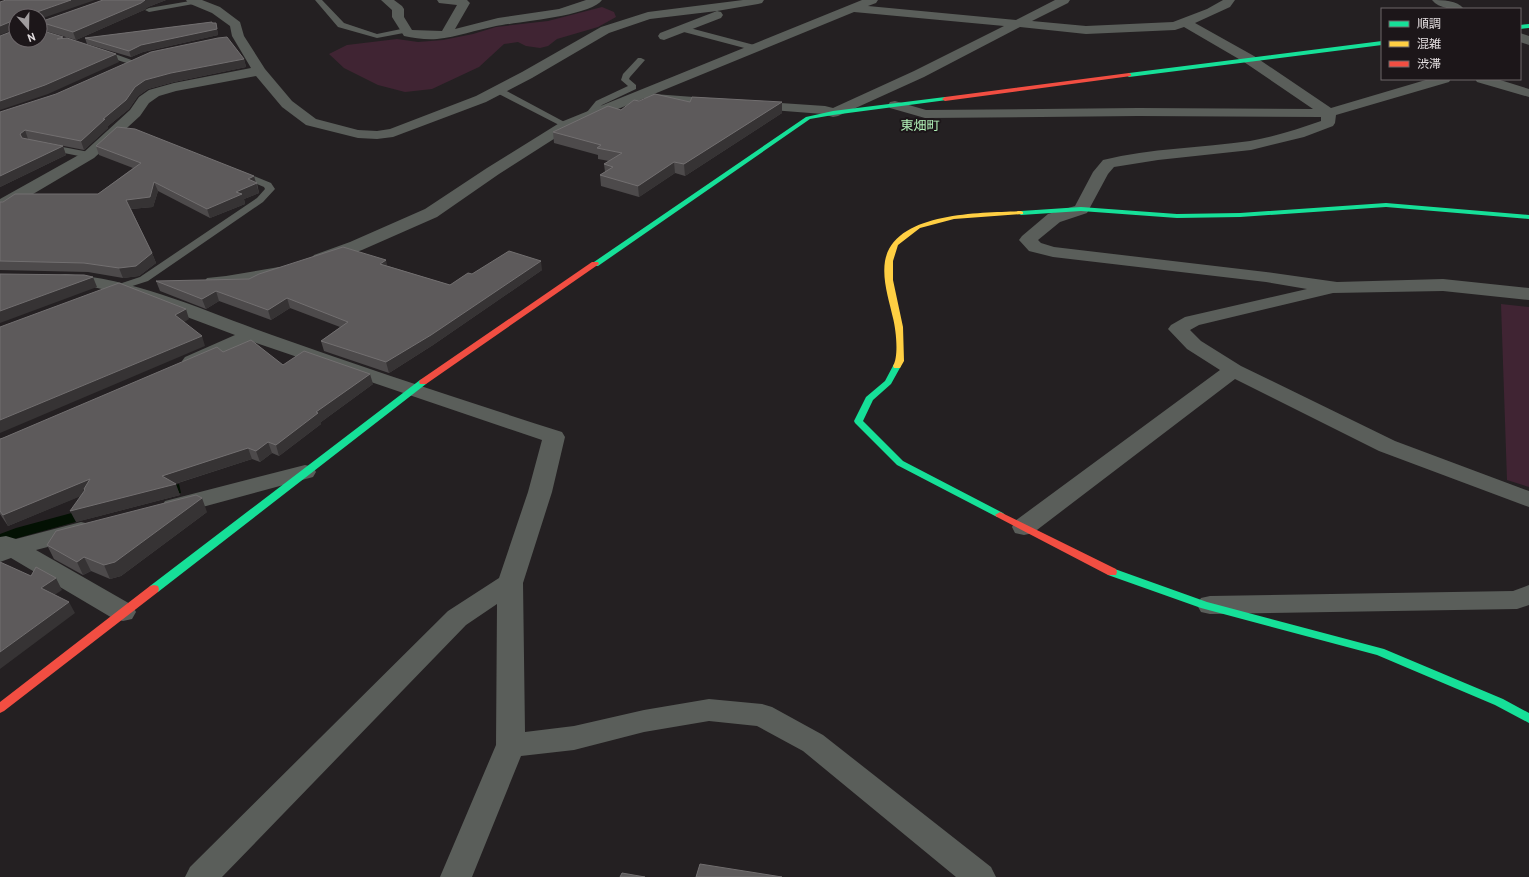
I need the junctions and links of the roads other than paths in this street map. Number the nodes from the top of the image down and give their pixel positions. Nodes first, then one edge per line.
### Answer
1 (318, 0) edge
2 (387, 0) edge
3 (443, 0) edge
4 (596, 0) edge
5 (758, 0) edge
6 (839, 0) edge
7 (872, 0) edge
8 (1047, 0) edge
9 (1064, 0) edge
10 (1229, 0) edge
11 (1438, 0) edge
12 (195, 1) edge
13 (730, 6) junction
14 (853, 8) junction
15 (1456, 8) edge
16 (149, 10) dead end
17 (1004, 22) junction
18 (1185, 22) junction
19 (1019, 23) junction
20 (684, 29) junction
21 (406, 30) junction
22 (446, 34) junction
23 (238, 36) junction
24 (664, 36) dead end
25 (1521, 38) edge
26 (223, 39) edge
27 (1381, 43) edge
28 (755, 48) junction
29 (1528, 48) edge
30 (90, 49) edge
31 (1249, 59) junction
32 (138, 60) joint
33 (641, 60) dead end
34 (116, 70) edge
35 (259, 71) junction
36 (1441, 80) edge
37 (1485, 80) edge
38 (498, 90) junction
39 (1529, 93) edge
40 (637, 97) junction
41 (895, 105) junction
42 (829, 112) junction
43 (1329, 113) junction
44 (587, 117) junction
45 (566, 125) junction
46 (37, 145) edge
47 (89, 155) junction
48 (233, 171) edge
49 (0, 206) edge
50 (1081, 210) junction
51 (1529, 217) edge
52 (48, 278) edge
53 (194, 283) edge
54 (162, 285) edge
55 (123, 286) junction
56 (1337, 288) junction
57 (1529, 294) edge
58 (87, 300) edge
59 (252, 335) junction
60 (173, 369) edge
61 (1234, 370) junction
62 (412, 390) junction
63 (305, 472) junction
64 (1529, 499) edge
65 (149, 513) edge
66 (103, 525) edge
67 (1024, 527) junction
68 (4, 547) edge
69 (510, 584) junction
70 (1529, 594) edge
71 (1205, 605) junction
72 (124, 612) junction
73 (0, 708) edge
74 (1529, 718) edge
75 (511, 745) junction
76 (201, 877) edge
77 (456, 877) edge
78 (980, 877) edge

1 - 21 lane
2 - 21 street
3 - 22 street
4 - 22 street
5 - 13 street
6 - 14 street
7 - 14 street
8 - 17 street
9 - 19 street
10 - 18 street
11 - 15 street
12 - 16 lane
12 - 23 street
13 - 20 street
13 - 38 street
14 - 17 street
14 - 28 street
17 - 19 street
17 - 42 street
18 - 19 street
18 - 31 street
19 - 42 street
20 - 24 street
20 - 28 lane
21 - 22 street
23 - 26 street
23 - 35 street
25 - 29 street
27 - 31 street
28 - 40 street
30 - 32 lane
31 - 41 street
31 - 43 street
32 - 34 street
33 - 44 lane
35 - 38 street
35 - 47 street
36 - 43 street
37 - 39 street
38 - 45 lane
40 - 42 street
40 - 44 street
41 - 42 street
41 - 43 street
42 - 62 street
43 - 50 street
44 - 45 street
45 - 53 street
46 - 47 lane
47 - 49 street
48 - 55 lane
50 - 51 street
50 - 56 street
50 - 67 street
52 - 55 street
54 - 55 street
55 - 58 street
55 - 59 street
56 - 57 street
56 - 61 street
59 - 60 street
59 - 62 street
61 - 64 street
61 - 67 street
62 - 63 street
62 - 69 street
63 - 65 street
63 - 72 street
66 - 68 street
67 - 71 street
68 - 72 street
69 - 75 street
69 - 76 street
70 - 71 street
71 - 74 street
72 - 73 street
75 - 77 street
75 - 78 street

